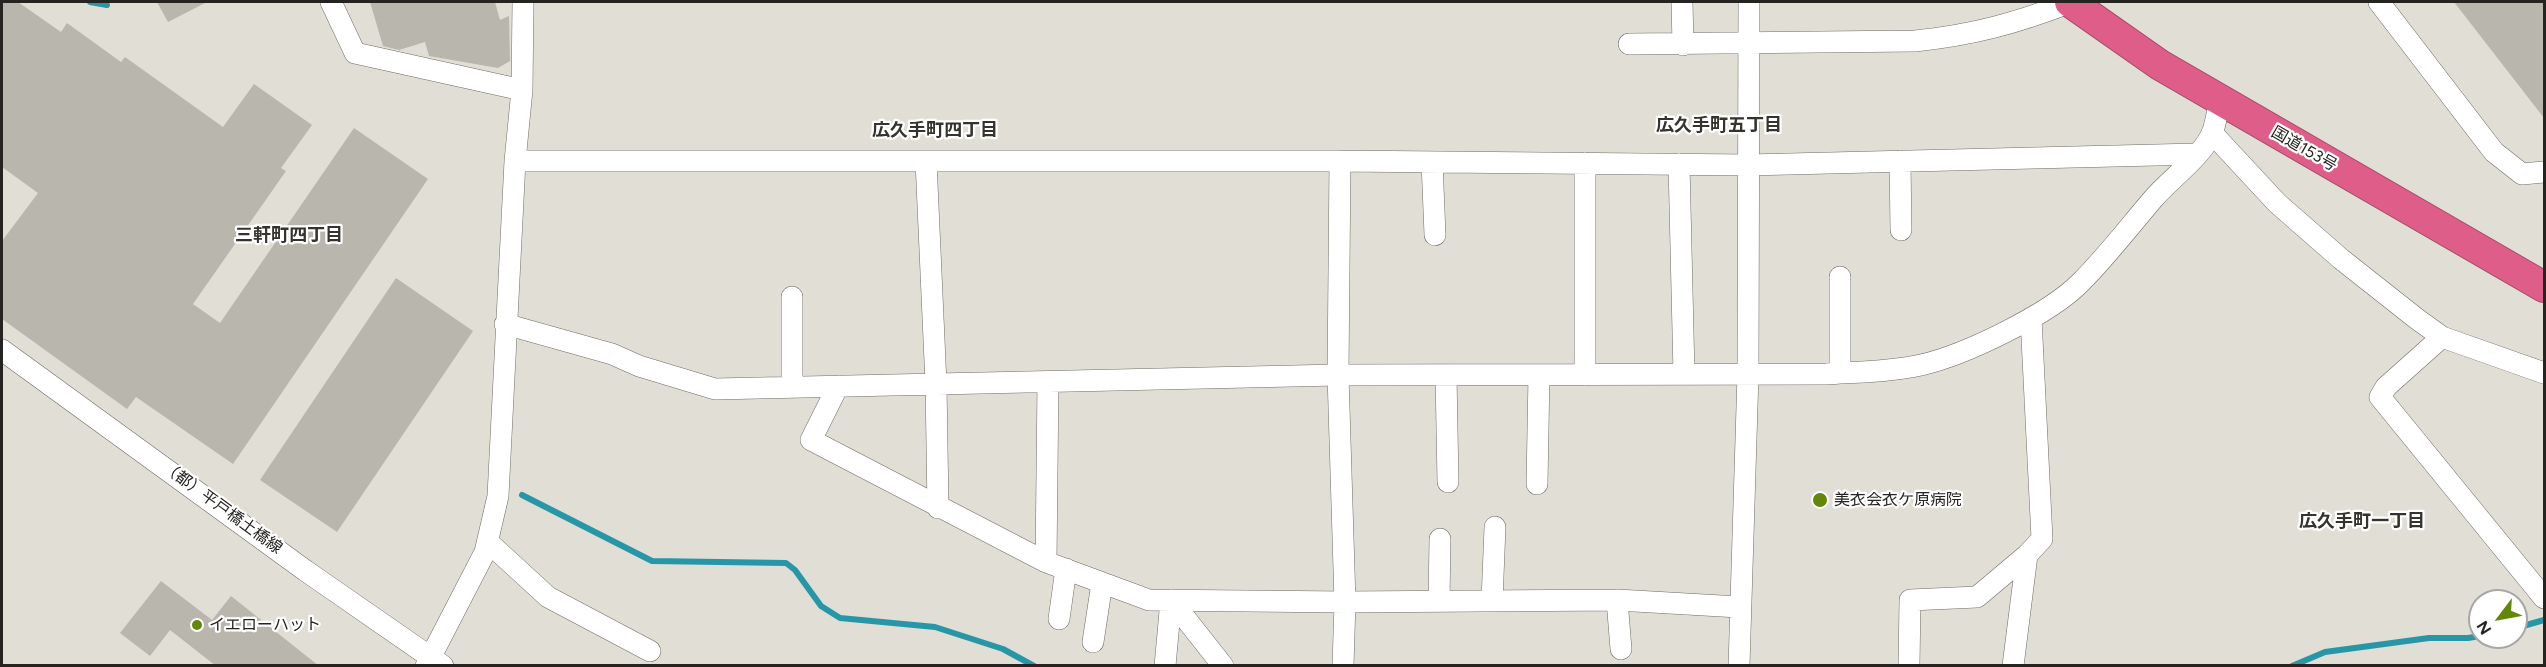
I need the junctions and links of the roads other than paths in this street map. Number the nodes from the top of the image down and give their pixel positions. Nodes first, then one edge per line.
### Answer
1 (331, 2) edge
2 (523, 2) edge
3 (1682, 2) edge
4 (1749, 2) edge
5 (2071, 2) edge
6 (2379, 2) edge
7 (1629, 44) dead end
8 (1683, 45) junction
9 (1749, 45) junction
10 (522, 90) junction
11 (2220, 100) junction
12 (2212, 133) junction
13 (2197, 154) junction
14 (515, 161) junction
15 (926, 161) junction
16 (1340, 161) junction
17 (1900, 161) junction
18 (1432, 162) junction
19 (1585, 163) junction
20 (1679, 164) junction
21 (1748, 165) junction
22 (2544, 172) edge
23 (1900, 230) dead end
24 (1435, 235) dead end
25 (1840, 277) dead end
26 (2544, 286) edge
27 (792, 297) dead end
28 (2031, 318) junction
29 (505, 324) junction
30 (2442, 337) junction
31 (2, 350) edge
32 (1840, 373) junction
33 (2544, 373) edge
34 (1684, 374) junction
35 (1748, 374) junction
36 (1338, 375) junction
37 (1446, 375) junction
38 (1539, 375) junction
39 (1585, 375) junction
40 (1048, 382) junction
41 (936, 384) junction
42 (838, 386) junction
43 (792, 387) junction
44 (1448, 482) dead end
45 (1537, 483) dead end
46 (938, 507) junction
47 (1495, 527) dead end
48 (1440, 538) dead end
49 (488, 542) junction
50 (2027, 555) junction
51 (1046, 562) junction
52 (1066, 570) junction
53 (1102, 582) junction
54 (2544, 598) edge
55 (1171, 600) junction
56 (1617, 600) junction
57 (1439, 601) junction
58 (1492, 601) junction
59 (1345, 602) junction
60 (1739, 607) junction
61 (1059, 619) dead end
62 (1093, 642) dead end
63 (1621, 649) dead end
64 (650, 651) dead end
65 (433, 663) edge
66 (1165, 666) edge
67 (1223, 666) edge
68 (1343, 666) edge
69 (1739, 666) edge
70 (1909, 666) edge
71 (2013, 666) edge

1 - 10 street
2 - 10 street
3 - 8 street
4 - 9 street
5 - 9 street
5 - 11 highway, 国道153号
6 - 22 street
7 - 8 street
8 - 9 street
9 - 21 street
10 - 14 street
11 - 12 street
11 - 26 highway, 国道153号
12 - 13 street
12 - 30 street
13 - 17 street
13 - 28 street
14 - 15 street
14 - 29 street
15 - 16 street
15 - 41 street
16 - 18 street
16 - 36 street
17 - 21 street
17 - 23 street
18 - 19 street
18 - 24 street
19 - 20 street
19 - 39 street
20 - 21 street
20 - 34 street
21 - 35 street
25 - 32 street
27 - 43 street
28 - 32 street
28 - 50 street
29 - 43 street
29 - 49 street
30 - 33 street
30 - 54 street
31 - 65 street, （都）平戸橋土橋線
32 - 35 street
34 - 35 street
34 - 39 street
35 - 60 street
36 - 37 street
36 - 40 street
36 - 59 street
37 - 38 street
37 - 44 street
38 - 39 street
38 - 45 street
40 - 41 street
40 - 51 street
41 - 42 street
41 - 46 street
42 - 43 street
42 - 46 street
46 - 51 street
47 - 58 street
48 - 57 street
49 - 64 street
49 - 65 street
50 - 70 street
50 - 71 street
51 - 52 street
52 - 53 street
52 - 61 street
53 - 55 street
53 - 62 street
55 - 59 street
55 - 66 street
55 - 67 street
56 - 58 street
56 - 60 street
56 - 63 street
57 - 58 street
57 - 59 street
59 - 68 street
60 - 69 street

